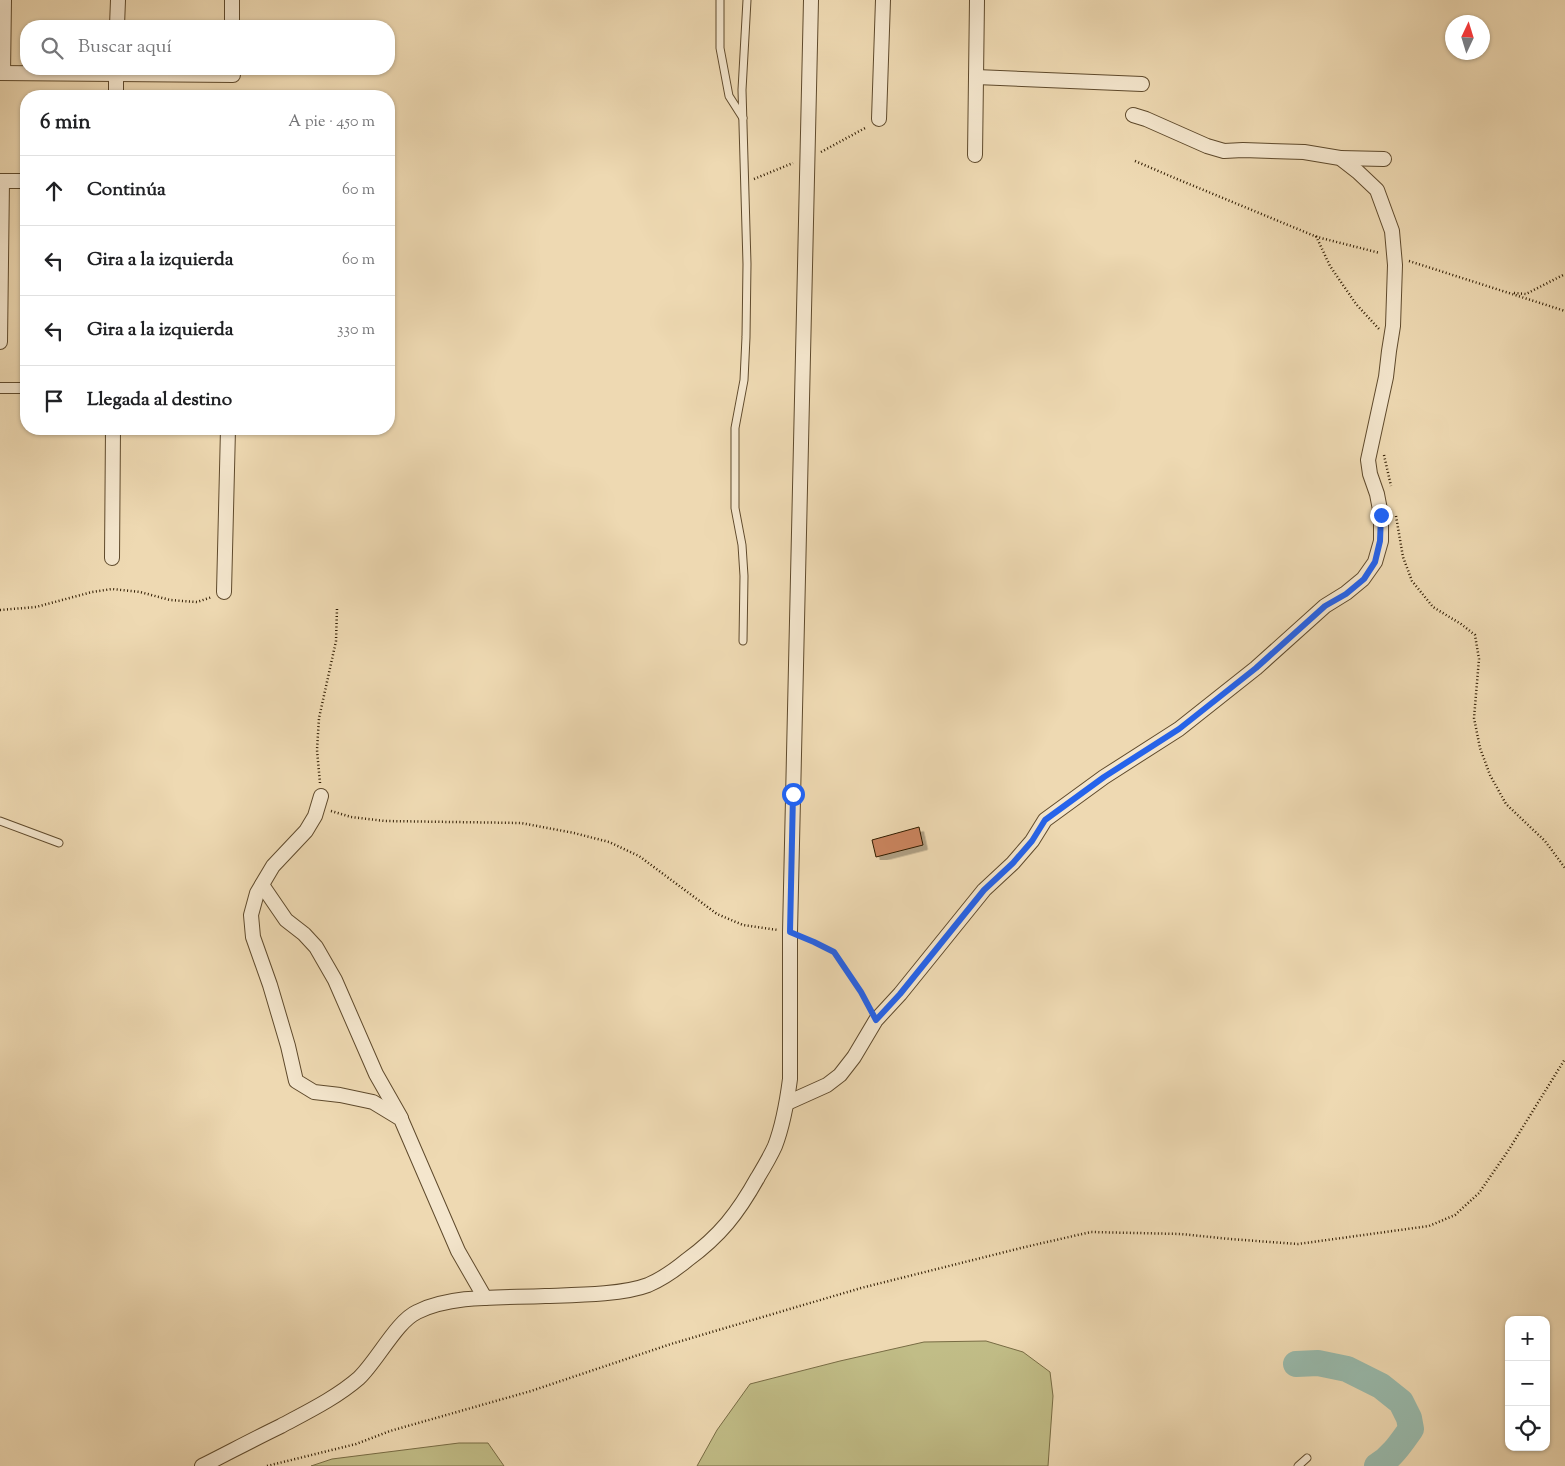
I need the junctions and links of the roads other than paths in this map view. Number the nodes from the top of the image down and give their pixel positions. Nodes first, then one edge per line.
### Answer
1 (4, 0) edge
2 (118, 0) edge
3 (232, 0) edge
4 (720, 0) edge
5 (747, 0) edge
6 (811, 0) edge
7 (883, 0) edge
8 (978, 0) edge
9 (117, 20) edge
10 (232, 20) edge
11 (2, 73) edge
12 (20, 73) edge
13 (116, 75) edge
14 (976, 77) junction
15 (1142, 84) dead end
16 (116, 90) edge
17 (1134, 116) dead end
18 (744, 118) junction
19 (879, 119) dead end
20 (975, 155) dead end
21 (1340, 158) junction
22 (1384, 159) dead end
23 (1, 181) edge
24 (20, 181) edge
25 (1, 298) edge
26 (0, 342) edge
27 (0, 388) edge
28 (20, 388) edge
29 (113, 435) edge
30 (228, 435) edge
31 (112, 558) dead end
32 (224, 592) road end
33 (743, 641) dead end
34 (319, 802) road end
35 (0, 821) edge
36 (59, 843) dead end
37 (262, 885) junction
38 (787, 1103) junction
39 (401, 1119) junction
40 (485, 1298) junction
41 (1308, 1458) dead end
42 (202, 1466) edge
43 (1298, 1466) edge

1 - 11 street
2 - 9 street
3 - 10 street
4 - 18 lane
5 - 18 lane
6 - 38 street
7 - 19 street
8 - 14 street
11 - 12 street
13 - 16 street
14 - 15 street
14 - 20 street
17 - 21 street
18 - 33 lane
21 - 22 street
21 - 38 street
23 - 24 street
23 - 25 street
25 - 26 street
27 - 28 street
29 - 31 street
30 - 32 street
34 - 37 street
35 - 36 lane
37 - 39 street
37 - 39 street
38 - 40 street
39 - 40 street
40 - 42 street
41 - 43 lane

